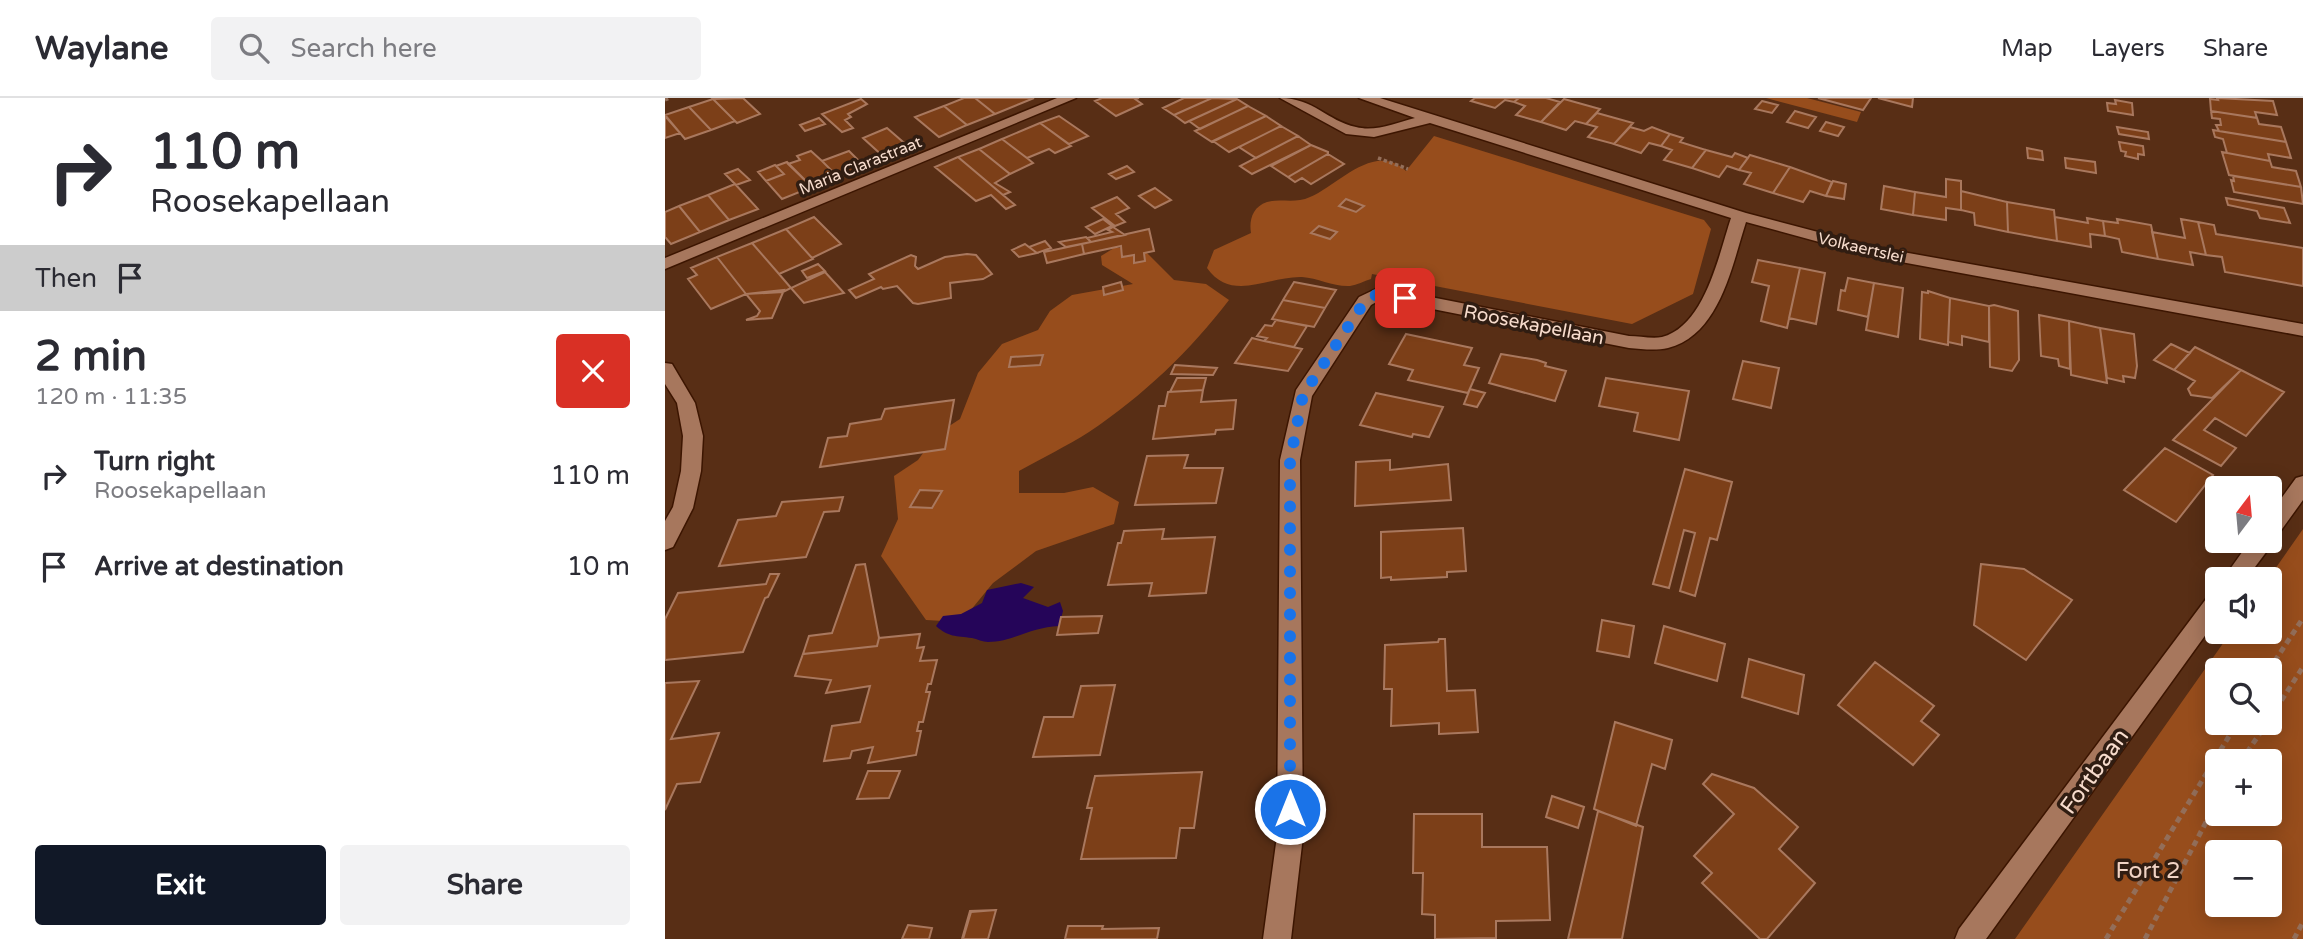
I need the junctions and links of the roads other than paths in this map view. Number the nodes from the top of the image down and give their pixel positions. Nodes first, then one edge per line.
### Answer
1 (1069, 98) edge
2 (1287, 98) edge
3 (1366, 98) edge
4 (1431, 118) junction
5 (1740, 216) junction
6 (665, 264) edge
7 (2303, 330) edge
8 (665, 369) edge
9 (2303, 484) edge
10 (2282, 513) edge
11 (665, 541) edge
12 (2205, 618) edge
13 (1277, 939) edge
14 (1969, 939) edge

1 - 6 street, Maria Clarastraat
2 - 4 street
3 - 4 street, Volkaertslei
4 - 5 street, Volkaertslei
5 - 7 street, Volkaertslei
5 - 13 street, Roosekapellaan
8 - 11 street
9 - 10 street
12 - 14 street, Fortbaan

